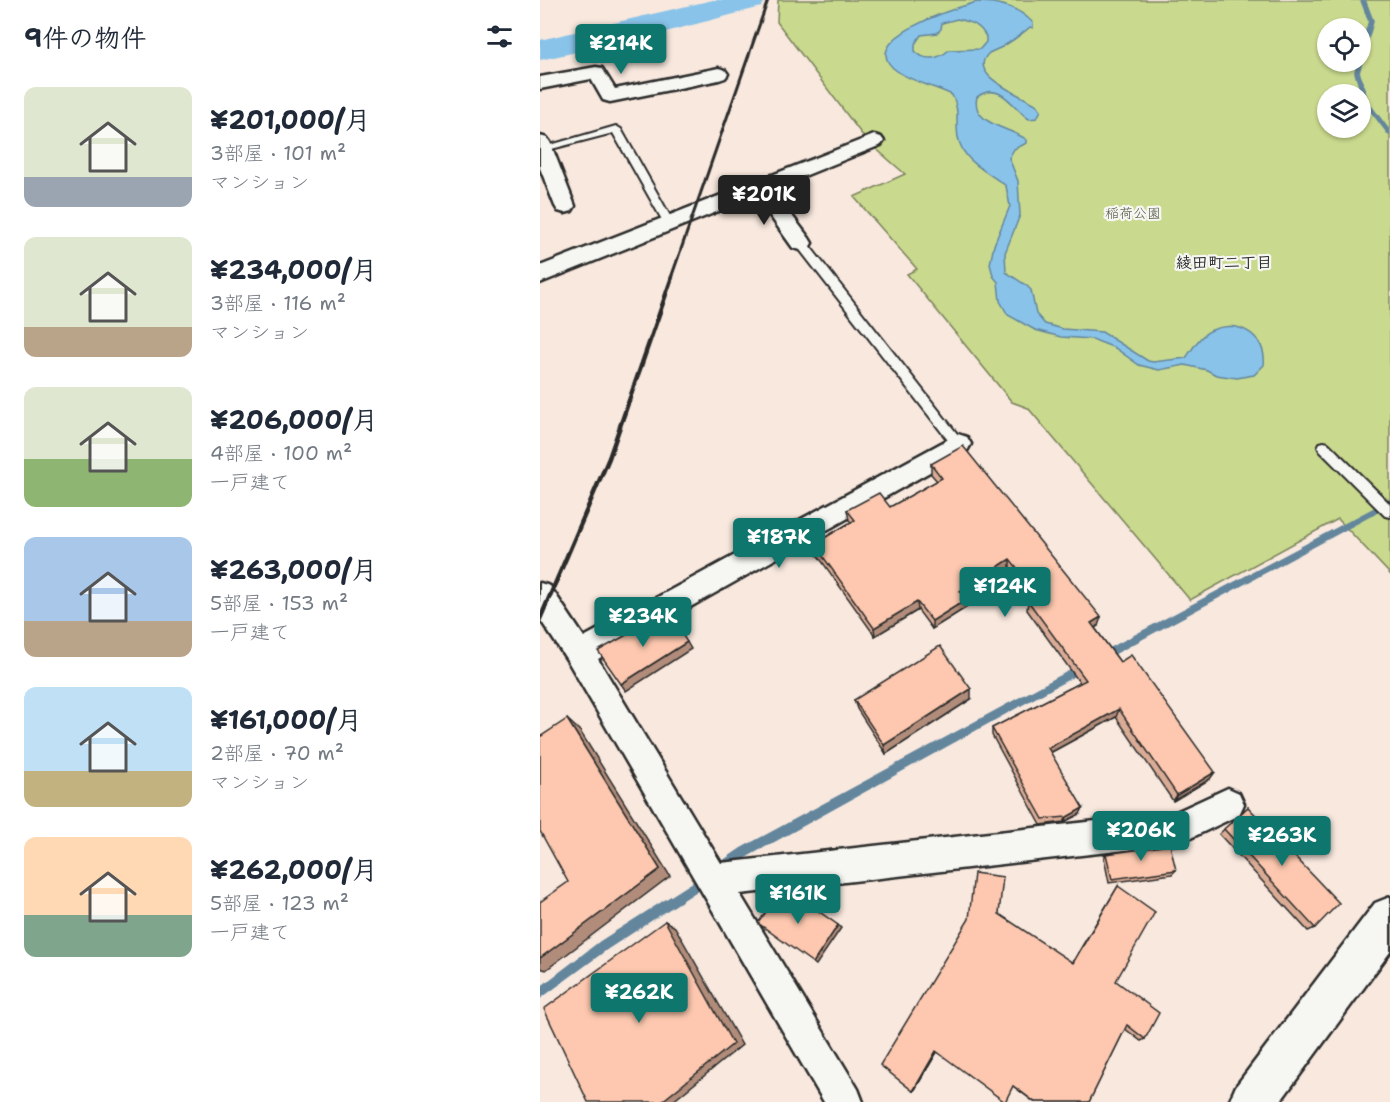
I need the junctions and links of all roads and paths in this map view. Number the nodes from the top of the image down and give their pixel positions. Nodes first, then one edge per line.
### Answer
1 (719, 74) dead end
2 (540, 83) edge
3 (874, 141) dead end
4 (542, 146) edge
5 (759, 186) junction
6 (565, 206) dead end
7 (669, 223) junction
8 (801, 243) joint
9 (540, 275) edge
10 (958, 444) joint
11 (1324, 447) dead end
12 (1390, 512) edge
13 (540, 595) edge
14 (579, 654) junction
15 (1228, 804) dead end
16 (714, 880) junction
17 (1390, 918) edge
18 (845, 1102) edge
19 (1252, 1102) edge

1 - 2 street
3 - 5 street
4 - 6 street
4 - 7 lane
5 - 7 street
5 - 8 street
7 - 9 street
8 - 10 lane
10 - 14 street
11 - 12 lane
13 - 14 street
14 - 16 street
15 - 16 street
16 - 18 street
17 - 19 street

